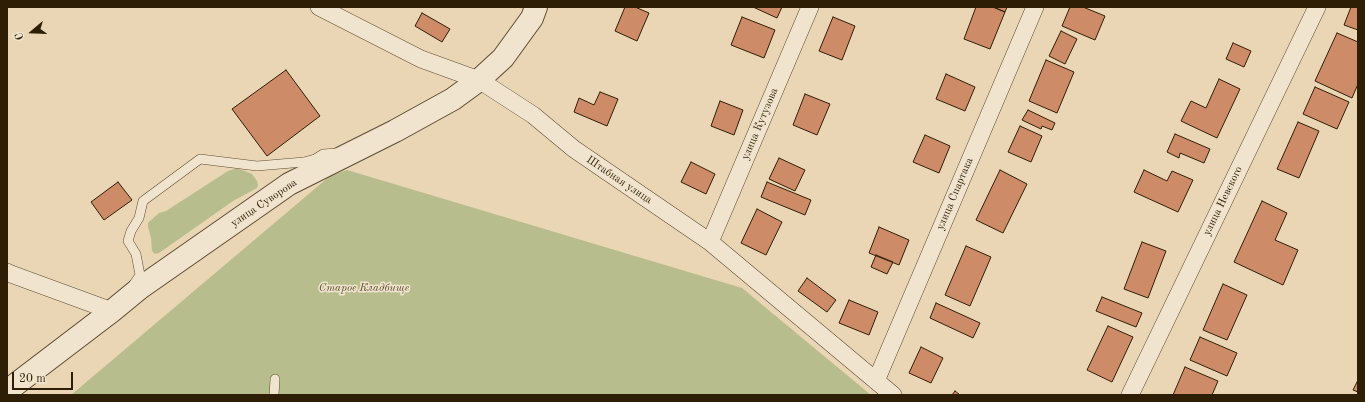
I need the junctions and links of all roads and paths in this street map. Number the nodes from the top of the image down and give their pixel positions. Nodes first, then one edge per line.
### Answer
1 (319, 7) edge
2 (536, 7) edge
3 (810, 7) edge
4 (1035, 7) edge
5 (1317, 7) edge
6 (479, 80) junction
7 (353, 152) junction
8 (710, 242) junction
9 (7, 272) edge
10 (129, 297) junction
11 (112, 311) junction
12 (276, 379) dead end
13 (876, 380) junction
14 (12, 382) edge
15 (274, 395) edge
16 (893, 395) edge
17 (1130, 395) edge

1 - 6 street, Штабная улица
2 - 6 street, улица Суворова
3 - 8 street, улица Кутузова
4 - 13 street, улица Спартака
5 - 17 street, улица Невского
6 - 7 street, улица Суворова
6 - 8 street, Штабная улица
7 - 10 street, улица Суворова
7 - 10 lane
8 - 13 street, Штабная улица
9 - 11 street
10 - 11 street, улица Суворова
11 - 14 street, улица Суворова
12 - 15 lane
13 - 16 street, Штабная улица

